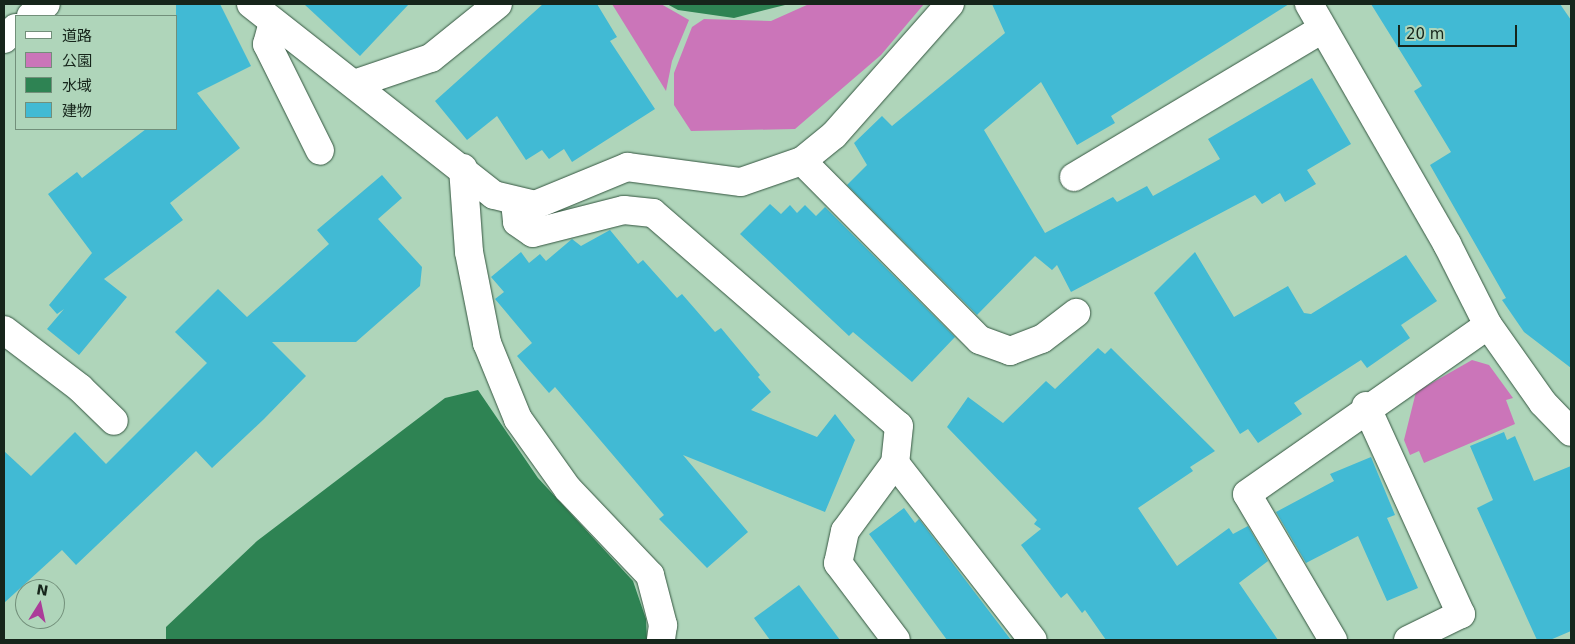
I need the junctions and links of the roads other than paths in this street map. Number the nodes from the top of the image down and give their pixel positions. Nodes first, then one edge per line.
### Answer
1 (46, 4) edge
2 (251, 4) edge
3 (498, 4) edge
4 (950, 4) edge
5 (1309, 4) edge
6 (32, 15) edge
7 (273, 22) junction
8 (15, 29) edge
9 (1322, 29) junction
10 (4, 39) edge
11 (354, 84) junction
12 (320, 151) dead end
13 (802, 161) junction
14 (463, 168) junction
15 (1074, 177) dead end
16 (515, 202) junction
17 (1076, 313) dead end
18 (1488, 325) junction
19 (4, 330) edge
20 (1366, 406) junction
21 (114, 421) dead end
22 (1571, 432) edge
23 (894, 463) junction
24 (661, 640) edge
25 (896, 640) edge
26 (1033, 640) edge
27 (1333, 640) edge
28 (1408, 640) edge

1 - 6 street
2 - 7 street
3 - 11 street
4 - 13 street
5 - 9 street
7 - 11 street
7 - 12 street
8 - 10 street
9 - 15 street
9 - 18 street
11 - 14 street
13 - 16 street
13 - 17 street
14 - 16 street
14 - 24 street
16 - 23 street
18 - 20 street
18 - 22 street
19 - 21 street
20 - 27 street
20 - 28 street
23 - 25 street
23 - 26 street

